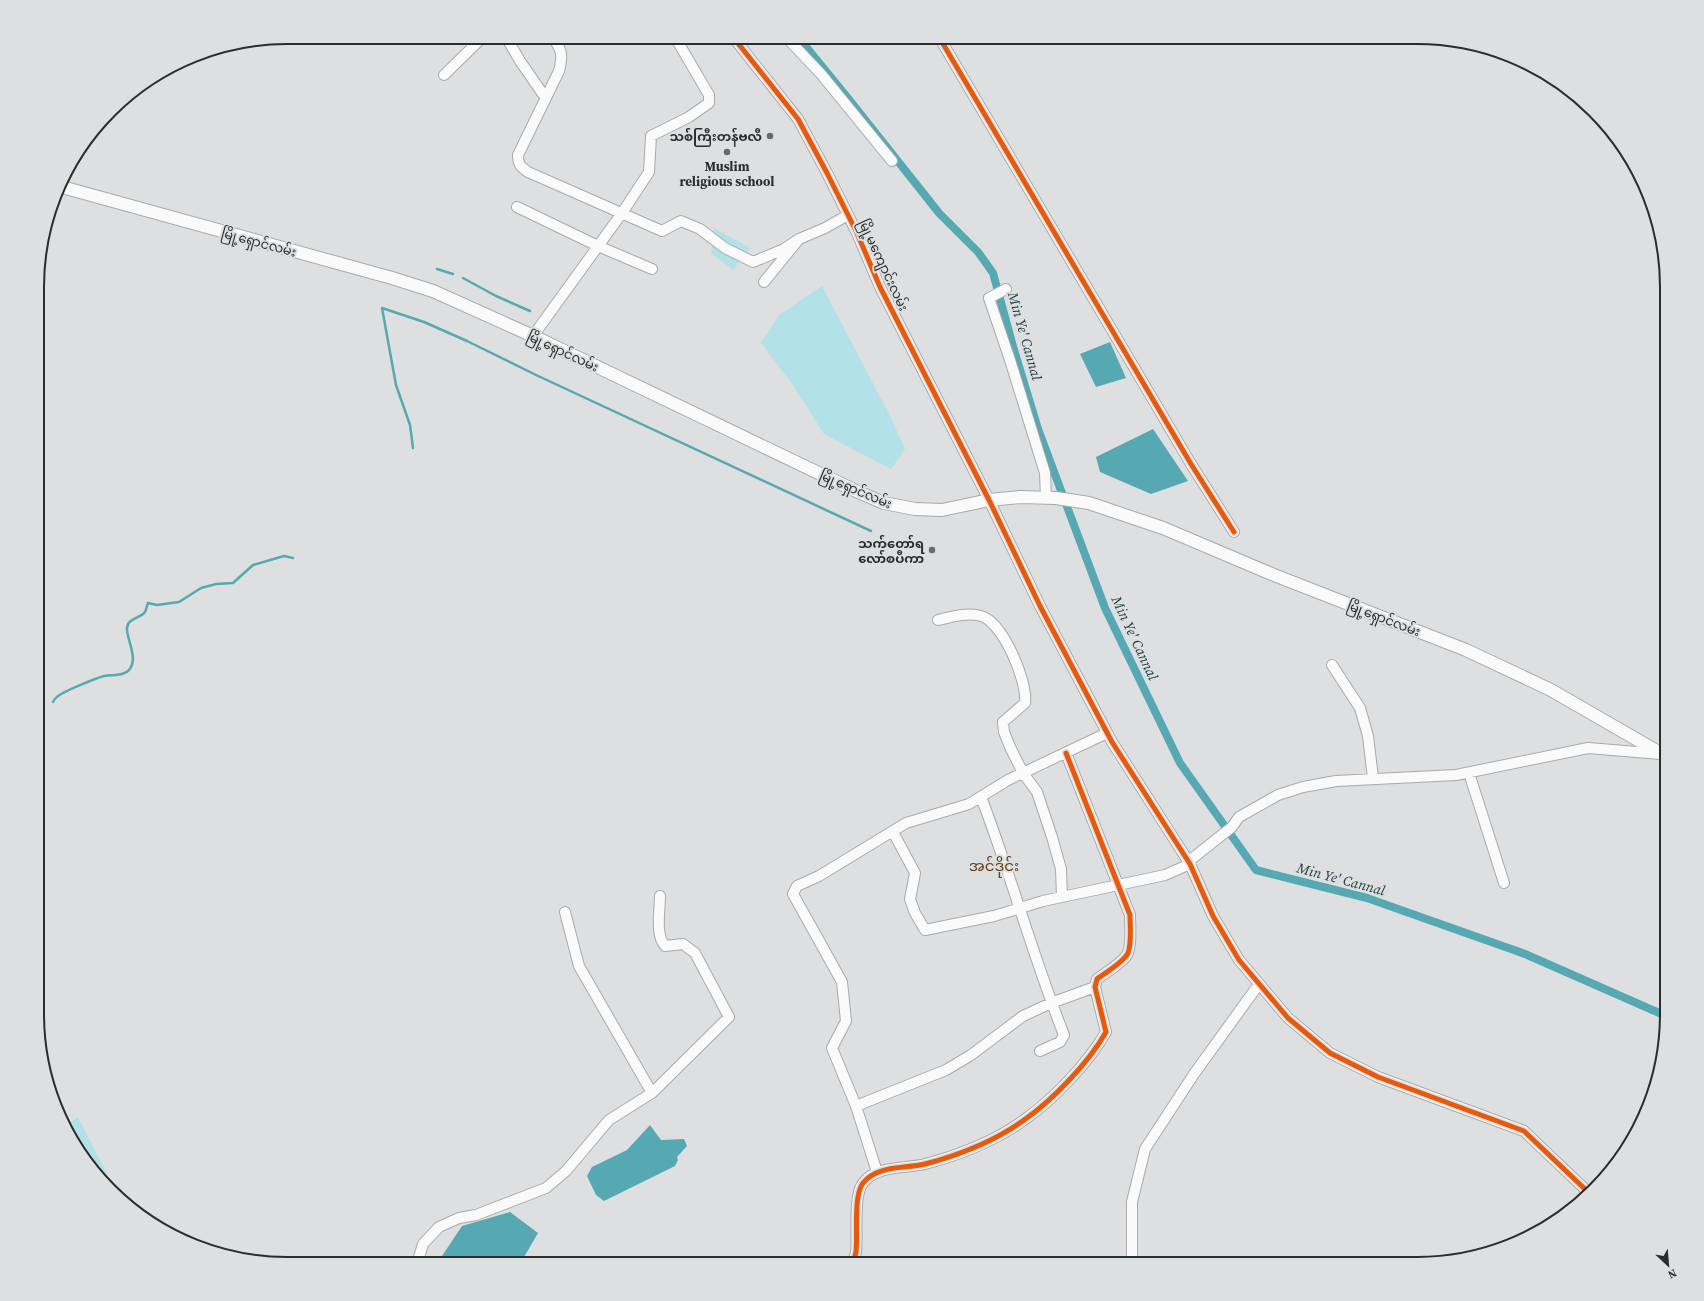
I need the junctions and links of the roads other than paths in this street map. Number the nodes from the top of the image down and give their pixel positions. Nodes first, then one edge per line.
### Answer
1 (470, 44) edge
2 (510, 44) edge
3 (557, 44) edge
4 (678, 44) edge
5 (737, 44) edge
6 (793, 44) edge
7 (943, 44) edge
8 (444, 75) dead end
9 (545, 97) junction
10 (892, 161) dead end
11 (65, 188) edge
12 (518, 207) dead end
13 (622, 213) junction
14 (848, 215) junction
15 (799, 239) junction
16 (598, 246) junction
17 (652, 269) dead end
18 (764, 282) dead end
19 (1006, 289) dead end
20 (533, 336) junction
21 (1051, 498) junction
22 (989, 500) junction
23 (1234, 532) dead end
24 (938, 620) dead end
25 (1332, 665) dead end
26 (1107, 734) junction
27 (1660, 752) edge
28 (1066, 753) junction
29 (1660, 755) edge
30 (1023, 773) junction
31 (1469, 773) junction
32 (1373, 778) junction
33 (981, 797) junction
34 (893, 832) junction
35 (1190, 862) junction
36 (1504, 883) dead end
37 (1118, 886) junction
38 (660, 896) dead end
39 (1062, 897) junction
40 (1020, 908) junction
41 (565, 912) dead end
42 (1259, 984) junction
43 (1095, 987) junction
44 (1051, 1002) junction
45 (1040, 1051) dead end
46 (652, 1093) junction
47 (856, 1106) junction
48 (877, 1172) junction
49 (1585, 1189) edge
50 (419, 1257) edge
51 (855, 1257) edge
52 (1132, 1257) edge

1 - 8 street
2 - 9 street
3 - 9 street
4 - 13 street
5 - 14 street, မြို့မကျောင်းလမ်း
6 - 10 street
7 - 23 street
9 - 13 street
11 - 20 main road, မြို့ရှောင်လမ်း
12 - 16 street
13 - 15 street
13 - 16 street
14 - 15 street
14 - 22 street, မြို့မကျောင်းလမ်း
15 - 18 street
16 - 17 street
16 - 20 street
19 - 21 street
20 - 22 main road, မြို့ရှောင်လမ်း
21 - 22 main road, မြို့ရှောင်လမ်း
21 - 27 main road, မြို့ရှောင်လမ်း
22 - 26 street, မြို့မကျောင်းလမ်း
24 - 30 street
25 - 32 street
26 - 28 street
26 - 35 street, မြို့မကျောင်းလမ်း
28 - 30 street
28 - 37 street
29 - 31 street
30 - 33 street
30 - 39 street
31 - 32 street
31 - 36 street
32 - 35 street
33 - 34 street
33 - 40 street
34 - 40 street
34 - 47 street
35 - 37 street
35 - 42 street, မြို့မကျောင်းလမ်း
37 - 39 street
37 - 43 street
38 - 46 street
39 - 40 street
40 - 44 street
41 - 46 street
42 - 49 street, မြို့မကျောင်းလမ်း
42 - 52 street
43 - 44 street
43 - 48 street
44 - 45 street
44 - 47 street
46 - 50 street
47 - 48 street
48 - 51 street

